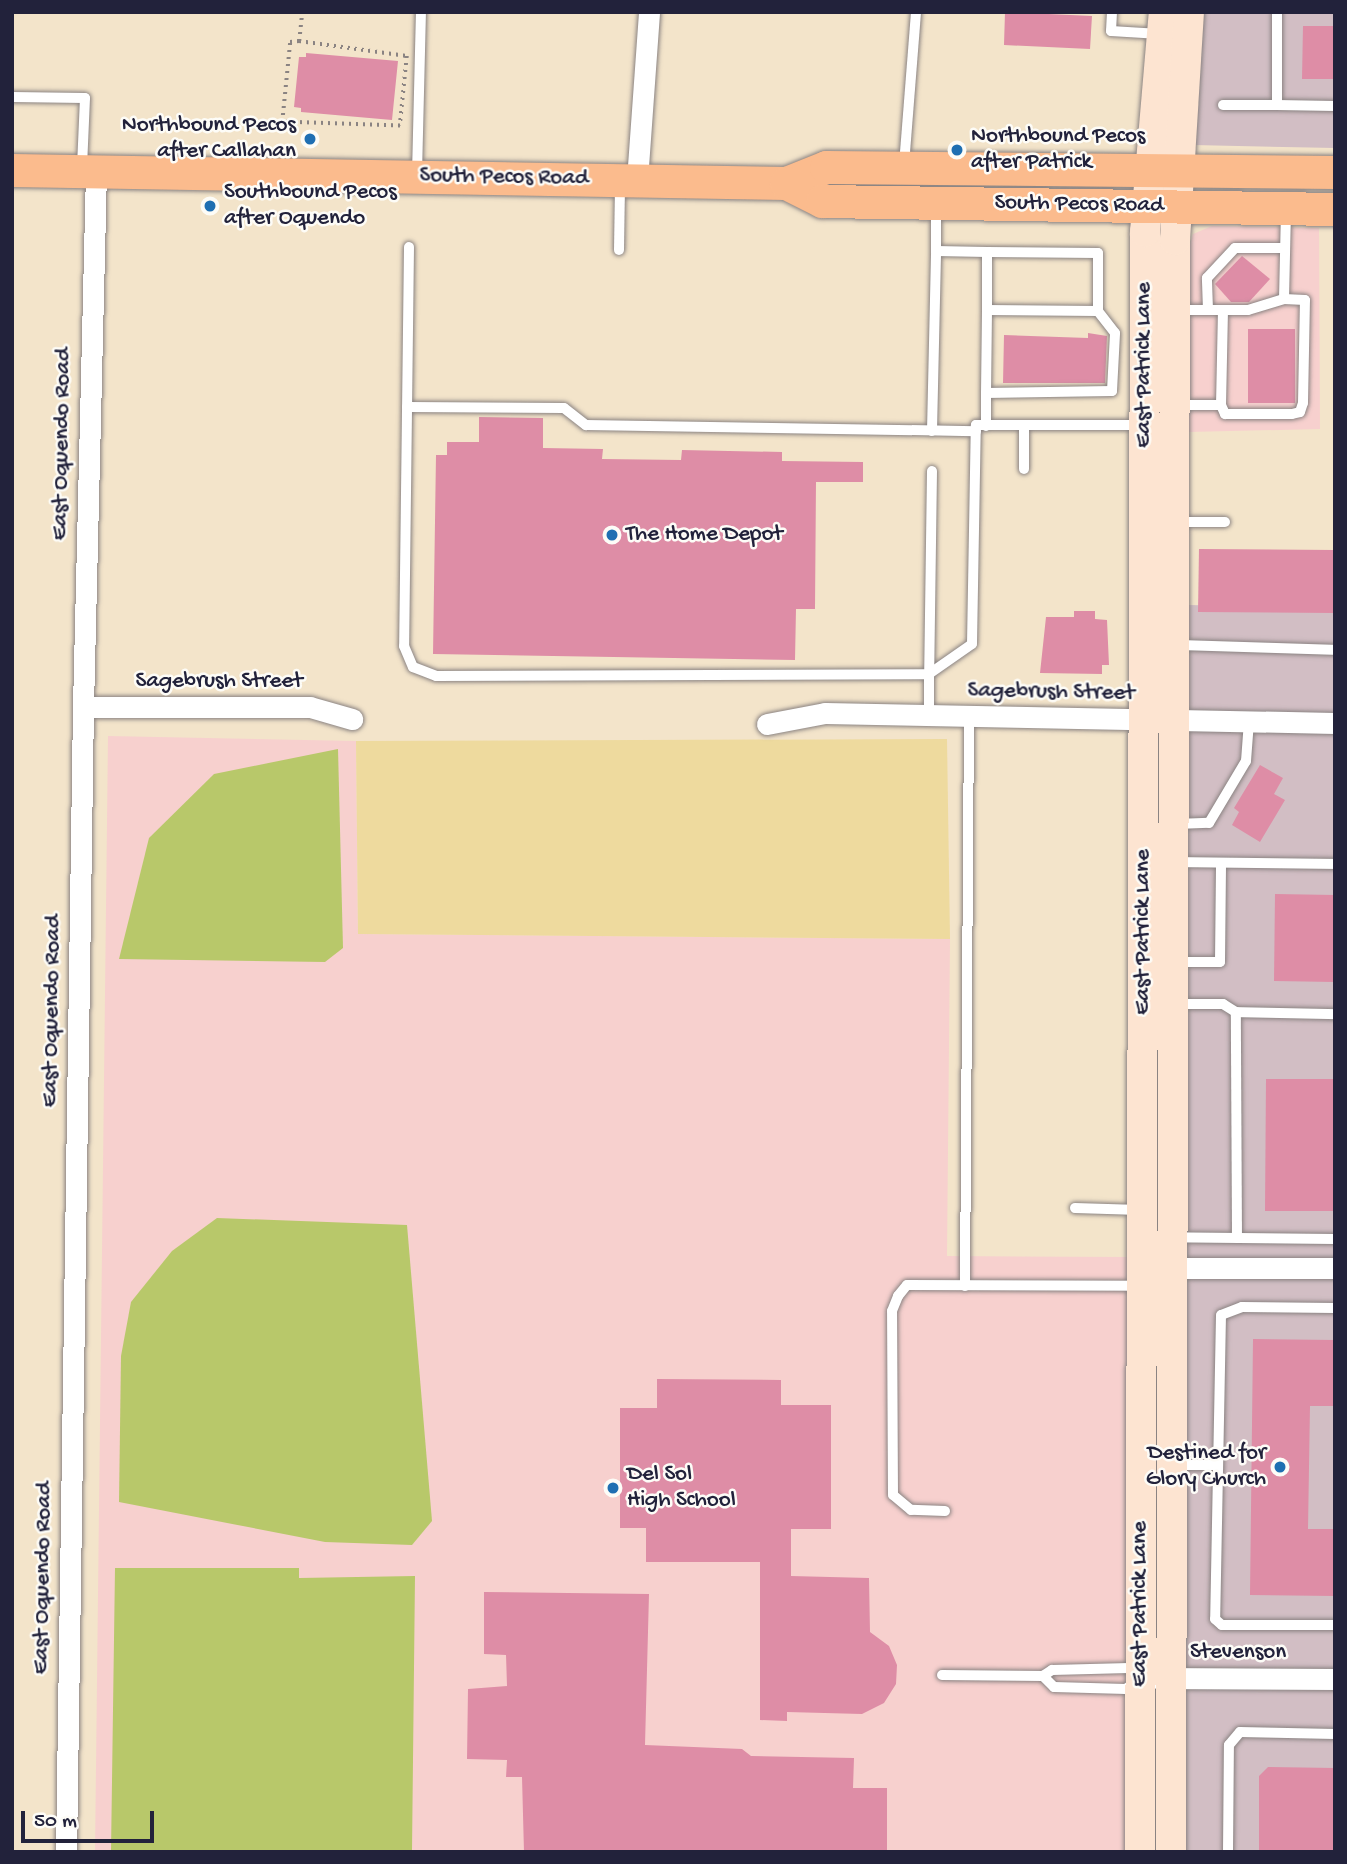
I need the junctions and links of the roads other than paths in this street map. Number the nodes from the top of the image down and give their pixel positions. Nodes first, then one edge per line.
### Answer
1 (421, 12) edge
2 (649, 12) edge
3 (916, 12) edge
4 (1112, 12) edge
5 (1189, 12) edge
6 (1277, 12) edge
7 (1164, 23) edge
8 (12, 97) edge
9 (1223, 105) dead end
10 (1277, 105) junction
11 (1335, 106) edge
12 (904, 168) junction
13 (12, 170) edge
14 (1163, 171) junction
15 (89, 172) junction
16 (1335, 172) edge
17 (417, 177) junction
18 (628, 180) junction
19 (786, 183) junction
20 (936, 203) junction
21 (1161, 206) junction
22 (1286, 209) junction
23 (1335, 209) edge
24 (409, 247) dead end
25 (1285, 248) junction
26 (619, 250) dead end
27 (936, 251) junction
28 (987, 252) junction
29 (1284, 299) junction
30 (987, 310) junction
31 (1175, 310) junction
32 (1208, 310) junction
33 (1223, 310) junction
34 (1098, 311) junction
35 (986, 393) junction
36 (1174, 405) junction
37 (1222, 405) junction
38 (407, 407) junction
39 (1145, 425) junction
40 (1024, 426) junction
41 (981, 428) junction
42 (932, 431) junction
43 (1024, 469) dead end
44 (932, 471) dead end
45 (1159, 522) junction
46 (1225, 522) dead end
47 (1174, 645) junction
48 (1335, 650) edge
49 (929, 674) junction
50 (83, 708) junction
51 (929, 718) junction
52 (969, 718) junction
53 (352, 719) dead end
54 (1144, 720) junction
55 (1173, 720) junction
56 (1249, 721) junction
57 (1335, 723) edge
58 (767, 724) dead end
59 (1173, 824) junction
60 (1173, 863) junction
61 (1221, 863) junction
62 (1335, 864) edge
63 (1173, 962) junction
64 (1158, 1005) junction
65 (1237, 1012) junction
66 (1335, 1014) edge
67 (1075, 1208) dead end
68 (1143, 1223) junction
69 (1172, 1237) junction
70 (1237, 1238) junction
71 (1335, 1239) edge
72 (1173, 1268) junction
73 (1335, 1268) edge
74 (965, 1286) junction
75 (1142, 1286) junction
76 (1335, 1308) edge
77 (1172, 1465) junction
78 (1218, 1465) junction
79 (945, 1511) dead end
80 (1335, 1625) edge
81 (942, 1675) dead end
82 (1043, 1676) junction
83 (1141, 1678) junction
84 (1172, 1679) junction
85 (1335, 1679) edge
86 (1335, 1734) edge
87 (66, 1852) edge
88 (1140, 1852) edge
89 (1171, 1852) edge
90 (1228, 1852) edge

1 - 17 lane
2 - 18 street
3 - 12 lane
4 - 7 lane
5 - 14 main road, East Patrick Lane
6 - 10 lane
7 - 14 main road, East Patrick Lane
8 - 15 lane
9 - 10 lane
10 - 11 lane
12 - 14 main road, South Pecos Road
12 - 19 main road, South Pecos Road
13 - 15 main road, South Pecos Road
14 - 16 main road, South Pecos Road
14 - 21 main road, East Patrick Lane
15 - 17 main road, South Pecos Road
15 - 50 street, East Oquendo Road
17 - 18 main road, South Pecos Road
18 - 19 main road, South Pecos Road
18 - 26 lane
19 - 20 main road, South Pecos Road
20 - 21 main road, South Pecos Road
20 - 27 lane
21 - 22 main road, South Pecos Road
21 - 31 main road, East Patrick Lane
21 - 39 main road, East Patrick Lane
22 - 23 main road, South Pecos Road
22 - 25 lane
24 - 38 lane
25 - 29 lane
25 - 32 lane
27 - 28 lane
27 - 42 lane
28 - 30 lane
28 - 34 lane
29 - 33 lane
29 - 37 lane
30 - 34 lane
30 - 35 lane
31 - 32 lane
31 - 36 main road, East Patrick Lane
32 - 33 lane
33 - 37 lane
34 - 35 lane
35 - 41 lane
36 - 37 lane
36 - 45 main road, East Patrick Lane
38 - 42 lane
38 - 49 lane
39 - 40 lane
39 - 45 main road, East Patrick Lane
40 - 41 lane
40 - 43 lane
41 - 42 lane
41 - 49 lane
44 - 49 lane
45 - 46 lane
45 - 47 main road, East Patrick Lane
45 - 54 main road, East Patrick Lane
47 - 48 lane
47 - 55 main road, East Patrick Lane
49 - 51 lane
50 - 53 street, Sagebrush Street
50 - 87 street, East Oquendo Road
51 - 52 street, Sagebrush Street
51 - 58 street, Sagebrush Street
52 - 54 street, Sagebrush Street
52 - 74 lane
54 - 55 street, Sagebrush Street
54 - 64 main road, East Patrick Lane
55 - 56 street, Sagebrush Street
55 - 59 main road, East Patrick Lane
56 - 57 street, Sagebrush Street
56 - 59 lane
59 - 60 main road, East Patrick Lane
60 - 61 lane
60 - 63 main road, East Patrick Lane
61 - 62 lane
61 - 63 lane
63 - 64 main road, East Patrick Lane
64 - 65 lane
64 - 68 main road, East Patrick Lane
64 - 69 main road, East Patrick Lane
65 - 66 lane
65 - 70 lane
67 - 68 lane
68 - 69 lane
68 - 75 main road, East Patrick Lane
69 - 70 lane
69 - 72 main road, East Patrick Lane
70 - 71 lane
72 - 73 street
72 - 75 street
72 - 77 main road, East Patrick Lane
74 - 75 lane
74 - 79 lane
75 - 83 main road, East Patrick Lane
76 - 78 lane
77 - 78 lane
77 - 84 main road, East Patrick Lane
78 - 80 lane
81 - 82 lane
82 - 83 lane
82 - 83 lane
83 - 84 street, Stevenson
83 - 88 main road, East Patrick Lane
84 - 85 street, Stevenson
84 - 89 main road, East Patrick Lane
86 - 90 lane

